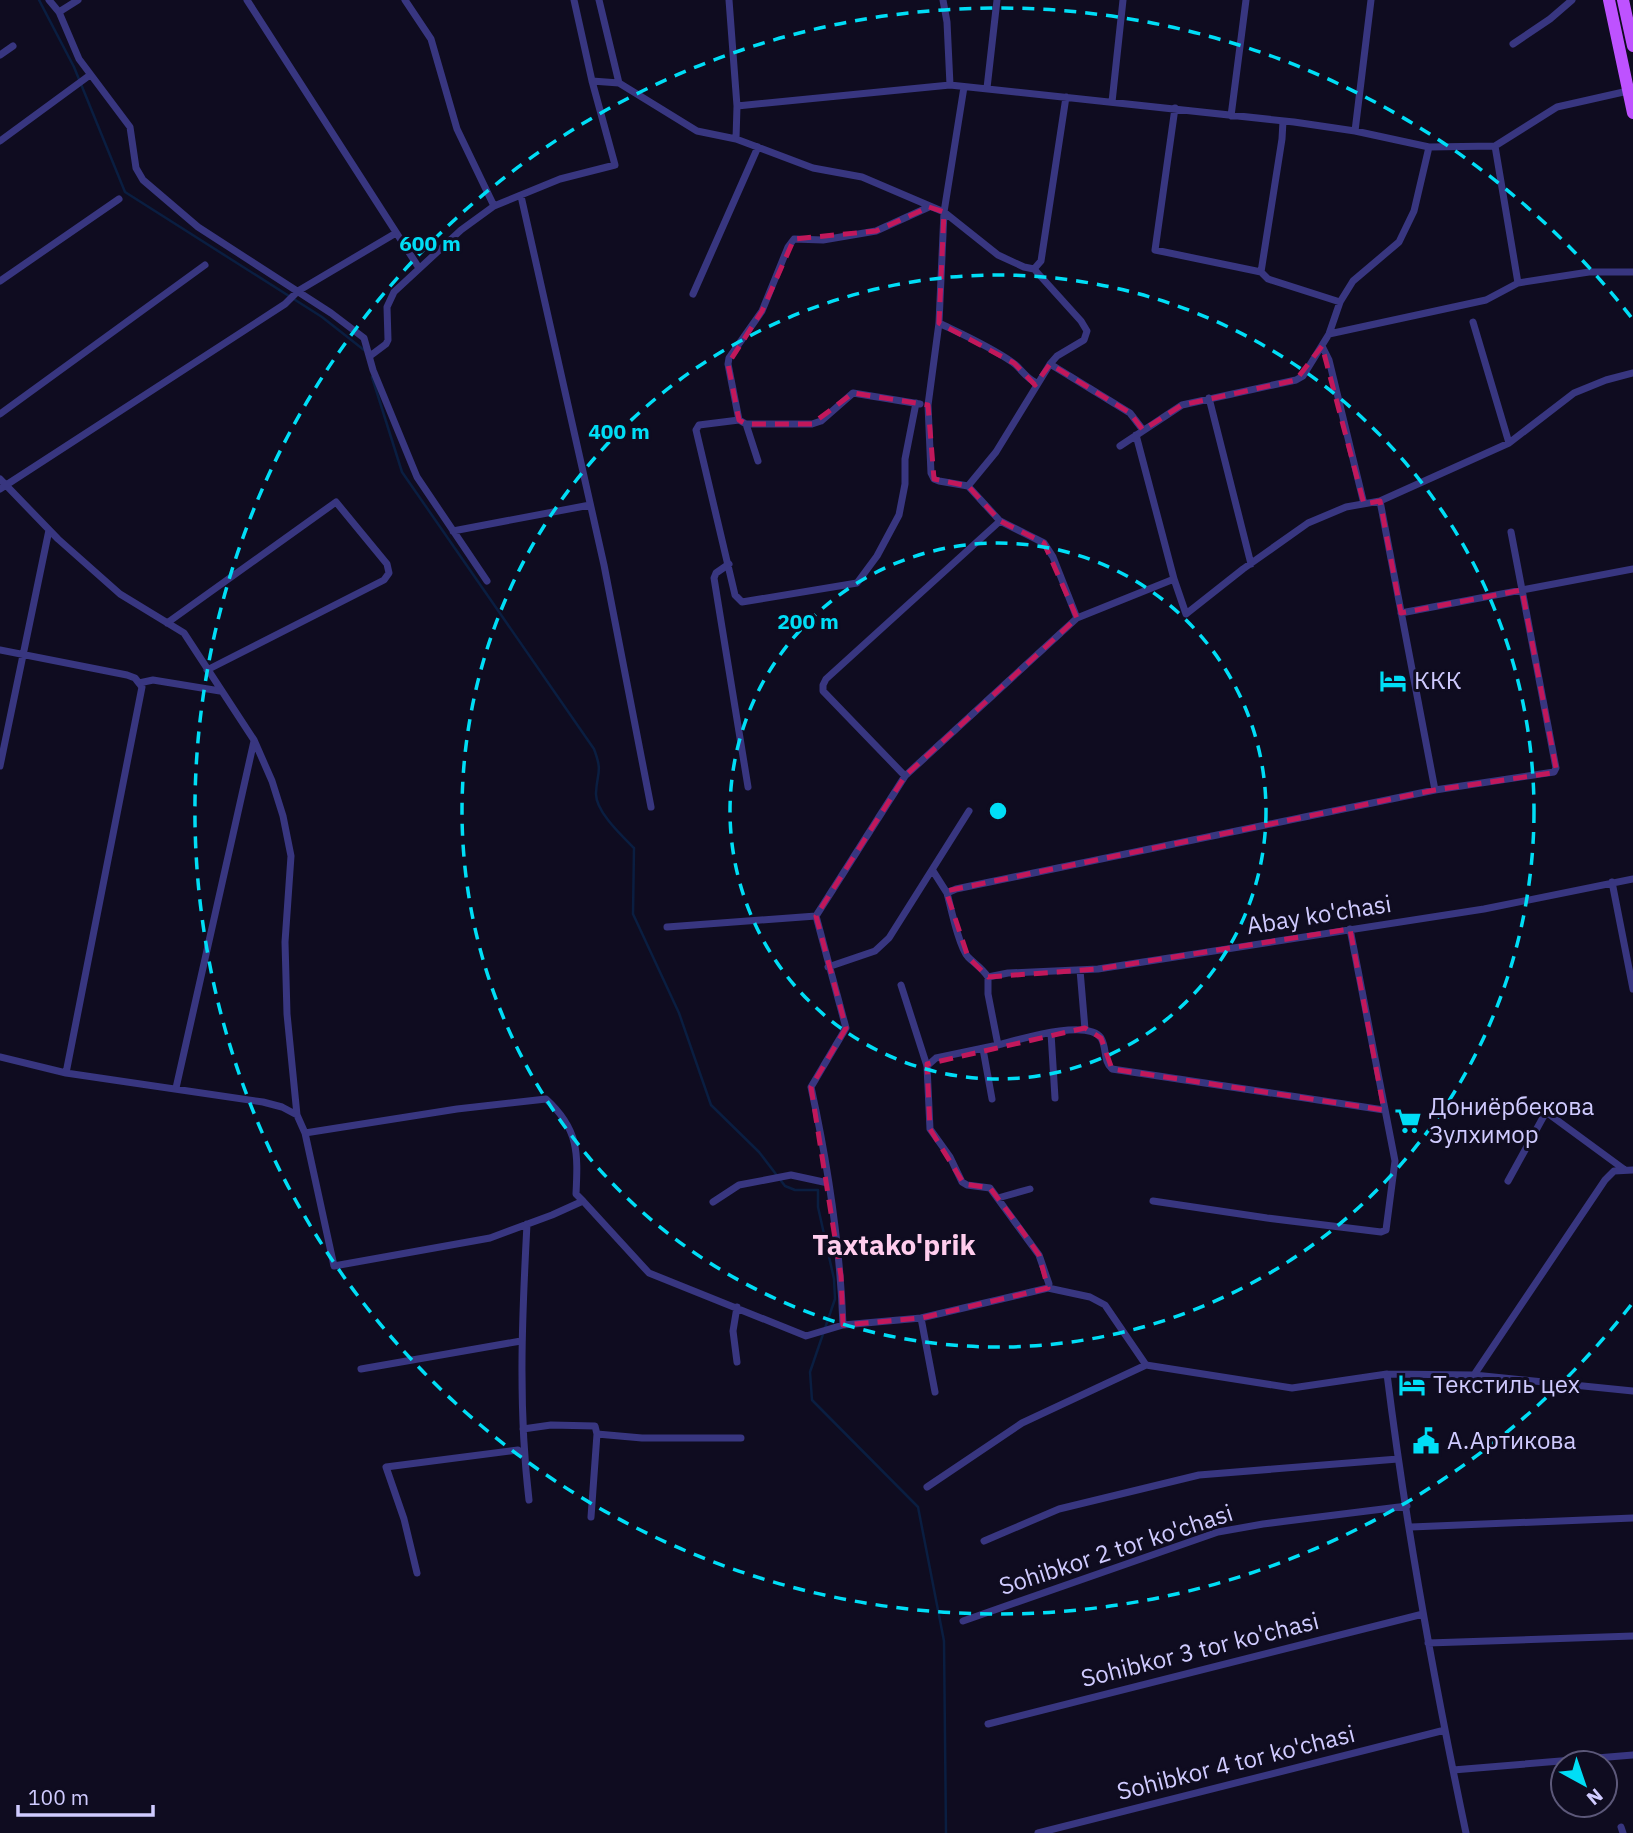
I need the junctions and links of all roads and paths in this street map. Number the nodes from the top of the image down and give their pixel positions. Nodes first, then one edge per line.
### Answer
1 (49, 0) edge
2 (78, 0) edge
3 (247, 0) edge
4 (405, 0) edge
5 (574, 0) edge
6 (599, 0) edge
7 (729, 0) edge
8 (943, 0) edge
9 (997, 0) edge
10 (1123, 0) edge
11 (1245, 0) edge
12 (1371, 0) edge
13 (1572, 0) edge
14 (1609, 0) edge
15 (1623, 0) edge
16 (59, 12) junction
17 (1513, 44) dead end
18 (12, 46) dead end
19 (1633, 46) edge
20 (0, 55) edge
21 (88, 76) junction
22 (592, 81) junction
23 (616, 82) junction
24 (950, 85) junction
25 (964, 87) junction
26 (987, 88) junction
27 (1628, 91) junction
28 (1066, 97) junction
29 (1112, 102) junction
30 (737, 106) junction
31 (1175, 108) junction
32 (1633, 113) edge
33 (1231, 116) junction
34 (1283, 121) junction
35 (1355, 131) junction
36 (736, 139) junction
37 (0, 141) edge
38 (1495, 146) junction
39 (758, 147) junction
40 (1429, 147) junction
41 (521, 196) junction
42 (119, 199) dead end
43 (494, 206) junction
44 (929, 207) junction
45 (944, 212) junction
46 (396, 233) junction
47 (205, 265) dead end
48 (419, 268) junction
49 (1034, 269) junction
50 (1261, 272) junction
51 (1633, 272) edge
52 (0, 281) edge
53 (1518, 283) junction
54 (298, 291) junction
55 (693, 294) dead end
56 (1340, 302) junction
57 (1473, 322) dead end
58 (939, 323) junction
59 (1329, 334) junction
60 (1322, 346) junction
61 (370, 356) junction
62 (1050, 364) junction
63 (1633, 373) edge
64 (1037, 383) junction
65 (1209, 398) junction
66 (916, 403) junction
67 (928, 405) junction
68 (0, 414) edge
69 (742, 422) junction
70 (1139, 432) junction
71 (1509, 443) junction
72 (1120, 446) dead end
73 (758, 461) dead end
74 (2, 484) edge
75 (968, 486) junction
76 (1380, 501) junction
77 (1364, 504) junction
78 (590, 505) junction
79 (1000, 522) junction
80 (49, 530) junction
81 (453, 531) junction
82 (1511, 533) dead end
83 (729, 564) junction
84 (1251, 564) junction
85 (1633, 569) edge
86 (1174, 579) junction
87 (487, 581) dead end
88 (1522, 590) junction
89 (1402, 613) junction
90 (1077, 618) junction
91 (167, 623) junction
92 (0, 650) edge
93 (23, 654) junction
94 (207, 670) junction
95 (139, 683) junction
96 (220, 691) junction
97 (254, 740) junction
98 (0, 766) edge
99 (905, 776) junction
100 (748, 787) dead end
101 (1435, 790) junction
102 (651, 807) dead end
103 (969, 811) dead end
104 (933, 871) junction
105 (1633, 879) edge
106 (1612, 882) junction
107 (947, 893) junction
108 (816, 916) junction
109 (667, 927) dead end
110 (1350, 929) junction
111 (828, 967) junction
112 (1080, 970) junction
113 (988, 977) junction
114 (901, 985) dead end
115 (1633, 989) edge
116 (1086, 1029) junction
117 (1051, 1033) junction
118 (998, 1045) junction
119 (983, 1049) junction
120 (0, 1057) edge
121 (927, 1066) junction
122 (66, 1073) junction
123 (176, 1088) junction
124 (1055, 1098) dead end
125 (992, 1099) dead end
126 (1384, 1110) junction
127 (297, 1115) junction
128 (306, 1133) junction
129 (1629, 1170) edge
130 (1508, 1181) dead end
131 (828, 1183) junction
132 (1030, 1189) dead end
133 (998, 1198) junction
134 (583, 1201) junction
135 (1153, 1201) dead end
136 (713, 1202) dead end
137 (527, 1224) junction
138 (1048, 1288) junction
139 (737, 1307) junction
140 (921, 1318) junction
141 (839, 1326) junction
142 (521, 1341) junction
143 (737, 1362) dead end
144 (1146, 1365) junction
145 (361, 1369) dead end
146 (1387, 1374) junction
147 (1474, 1375) junction
148 (1633, 1391) edge
149 (935, 1392) dead end
150 (523, 1429) junction
151 (597, 1434) junction
152 (741, 1438) dead end
153 (523, 1455) junction
154 (1398, 1459) junction
155 (927, 1487) dead end
156 (529, 1500) dead end
157 (1406, 1506) junction
158 (591, 1517) dead end
159 (1633, 1518) edge
160 (1410, 1527) junction
161 (984, 1541) dead end
162 (417, 1573) dead end
163 (1423, 1614) junction
164 (963, 1620) dead end
165 (1633, 1636) edge
166 (1428, 1643) junction
167 (988, 1724) dead end
168 (1445, 1730) junction
169 (1633, 1755) edge
170 (1452, 1770) junction
171 (1038, 1833) edge
172 (1466, 1833) edge

1 - 16 street
2 - 16 street
3 - 46 street
4 - 43 street
5 - 22 street
6 - 23 street
7 - 30 street
8 - 24 street
9 - 26 street
10 - 29 street
11 - 33 street
12 - 35 street
13 - 17 street
14 - 27 main road
15 - 19 main road
16 - 21 street
18 - 20 street
21 - 37 street
21 - 54 street
22 - 23 street
22 - 41 street
23 - 36 street
24 - 25 street
24 - 30 street
25 - 26 street
25 - 45 street
26 - 28 street
27 - 32 main road
27 - 38 street
28 - 29 street
28 - 49 street
29 - 31 street
30 - 36 street
31 - 33 street
31 - 50 street
33 - 34 street
34 - 35 street
34 - 50 street
35 - 40 street
36 - 39 street
38 - 40 street
38 - 53 street
39 - 44 street
39 - 55 street
40 - 56 street
41 - 43 street
41 - 78 street
42 - 52 street
43 - 48 street
44 - 45 street
44 - 69 street
45 - 49 street
45 - 58 street
46 - 48 street
46 - 54 street
47 - 68 street
48 - 61 street
49 - 62 street
50 - 56 street
51 - 53 street
53 - 59 street
54 - 61 street
54 - 74 street
56 - 59 street
57 - 71 street
58 - 64 street
58 - 67 street
59 - 60 street
60 - 65 street
60 - 77 street
61 - 81 street
62 - 64 street
62 - 70 street
63 - 71 street
64 - 75 street
65 - 70 street
65 - 84 street
66 - 67 street
66 - 69 street
66 - 83 street
67 - 75 street
69 - 73 street
69 - 83 street
70 - 72 street
70 - 86 street
71 - 76 street
74 - 80 street
75 - 79 street
76 - 77 street
76 - 89 street
77 - 84 street
78 - 81 street
78 - 102 street
79 - 90 street
79 - 99 street
80 - 91 street
80 - 93 street
81 - 87 street
82 - 88 street
83 - 100 street
84 - 86 street
85 - 88 street
86 - 90 street
88 - 89 street
88 - 101 street
89 - 101 street
90 - 99 street
91 - 94 street
91 - 94 street
92 - 93 street
93 - 95 street
93 - 98 street
94 - 96 street
95 - 96 street
95 - 122 street
96 - 97 street
97 - 123 street
97 - 127 street
99 - 108 street
101 - 107 street
103 - 104 street
104 - 107 street
104 - 111 street
105 - 106 street, Abay ko'chasi
106 - 110 street, Abay ko'chasi
106 - 115 street
107 - 113 street
108 - 109 street
108 - 111 street
110 - 112 street, Abay ko'chasi
110 - 126 street
111 - 131 street
112 - 113 street, Abay ko'chasi
112 - 116 street
113 - 118 street
114 - 121 street
116 - 117 street
116 - 126 street
117 - 118 street
117 - 124 street
118 - 119 street
119 - 121 street
119 - 125 street
120 - 122 street
121 - 133 street
122 - 123 street
123 - 127 street
126 - 135 street
127 - 128 street
128 - 134 street
128 - 137 street
129 - 130 street
129 - 147 street
131 - 136 street
131 - 141 street
132 - 133 street
133 - 138 street
134 - 137 street
134 - 139 street
137 - 142 street
138 - 140 street
138 - 144 street
139 - 141 street
139 - 143 street
140 - 141 street
140 - 149 street
142 - 145 street
142 - 150 street
144 - 146 street
144 - 155 street
146 - 147 street
146 - 154 street
147 - 148 street
150 - 151 street
150 - 153 street
151 - 152 street
151 - 158 street
153 - 156 street
153 - 162 street
154 - 157 street
154 - 161 street
157 - 160 street
157 - 164 street, Sohibkor 2 tor ko'chasi
159 - 160 street
160 - 163 street
163 - 166 street
163 - 167 street, Sohibkor 3 tor ko'chasi
165 - 166 street
166 - 168 street
168 - 170 street
168 - 171 street, Sohibkor 4 tor ko'chasi
169 - 170 street
170 - 172 street

